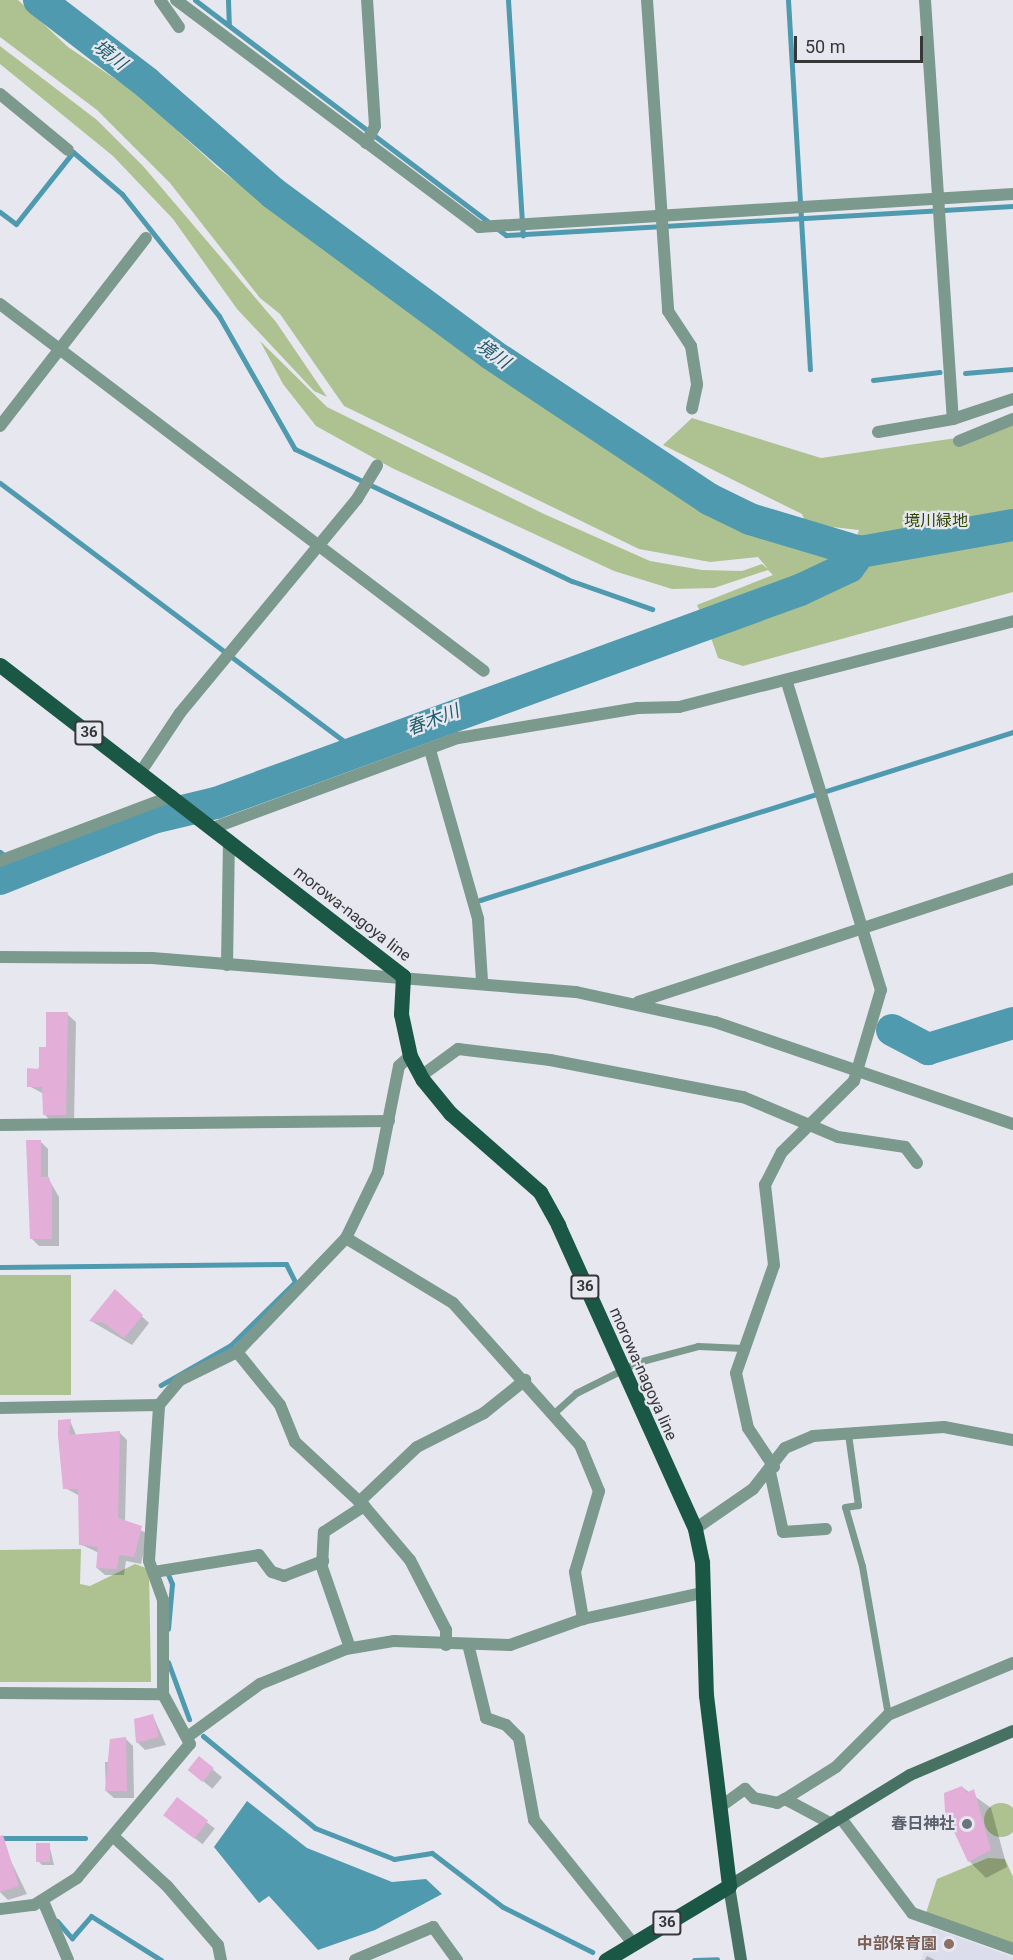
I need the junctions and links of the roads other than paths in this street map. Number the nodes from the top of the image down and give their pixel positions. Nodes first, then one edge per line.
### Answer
1 (160, 0) edge
2 (176, 0) edge
3 (367, 0) edge
4 (647, 0) edge
5 (926, 0) edge
6 (179, 27) dead end
7 (0, 94) edge
8 (366, 143) junction
9 (68, 150) dead end
10 (1013, 194) edge
11 (938, 199) junction
12 (661, 217) junction
13 (146, 238) dead end
14 (0, 304) edge
15 (59, 348) junction
16 (1013, 399) edge
17 (692, 408) dead end
18 (953, 419) junction
19 (1013, 419) edge
20 (0, 426) edge
21 (878, 432) dead end
22 (959, 441) dead end
23 (377, 466) dead end
24 (318, 546) junction
25 (1013, 621) edge
26 (0, 665) edge
27 (484, 671) dead end
28 (787, 683) junction
29 (430, 750) junction
30 (140, 773) junction
31 (175, 798) junction
32 (210, 826) junction
33 (229, 840) junction
34 (0, 861) edge
35 (1013, 879) edge
36 (863, 927) junction
37 (0, 957) edge
38 (227, 965) junction
39 (403, 976) junction
40 (482, 981) junction
41 (637, 1002) junction
42 (410, 1056) junction
43 (855, 1071) junction
44 (421, 1076) junction
45 (389, 1121) junction
46 (1013, 1124) edge
47 (0, 1125) edge
48 (812, 1125) junction
49 (917, 1163) dead end
50 (346, 1238) junction
51 (744, 1348) junction
52 (237, 1352) junction
53 (619, 1369) junction
54 (525, 1380) junction
55 (159, 1405) junction
56 (0, 1408) edge
57 (555, 1412) junction
58 (848, 1434) junction
59 (1013, 1440) edge
60 (772, 1469) junction
61 (361, 1504) junction
62 (695, 1529) junction
63 (826, 1529) dead end
64 (322, 1561) junction
65 (154, 1572) junction
66 (701, 1593) junction
67 (583, 1619) junction
68 (446, 1645) junction
69 (350, 1648) junction
70 (469, 1648) junction
71 (1013, 1663) edge
72 (0, 1693) edge
73 (163, 1694) junction
74 (888, 1715) junction
75 (1013, 1731) edge
76 (190, 1735) junction
77 (785, 1799) junction
78 (720, 1807) junction
79 (835, 1820) junction
80 (114, 1837) junction
81 (729, 1886) junction
82 (43, 1901) junction
83 (0, 1909) edge
84 (633, 1943) junction
85 (1013, 1949) edge
86 (68, 1960) edge
87 (222, 1960) edge
88 (355, 1960) edge
89 (458, 1960) edge
90 (606, 1960) edge
91 (741, 1960) edge

1 - 6 street
2 - 8 street
3 - 8 street
4 - 12 street
5 - 11 street
7 - 9 street
8 - 12 street
10 - 11 street
11 - 12 street
11 - 18 street
12 - 17 street
13 - 15 street
14 - 15 street
15 - 20 street
15 - 24 street
16 - 18 street
18 - 21 street
19 - 22 street
23 - 24 street
24 - 27 street
24 - 30 street
25 - 28 street
26 - 30 main road, morowa-nagoya line / 36
28 - 29 street
28 - 36 street
29 - 32 street
29 - 40 street
30 - 31 main road, morowa-nagoya line / 36
31 - 32 main road, morowa-nagoya line / 36
31 - 34 street
32 - 33 main road, morowa-nagoya line / 36
33 - 38 street
33 - 39 main road, morowa-nagoya line / 36
35 - 36 street
36 - 41 street
36 - 43 street
37 - 38 street
38 - 39 street
39 - 40 street
39 - 42 main road, morowa-nagoya line / 36
40 - 41 street
41 - 43 street
42 - 44 main road, morowa-nagoya line / 36
42 - 45 street
43 - 46 street
43 - 48 street
44 - 48 street
44 - 53 main road, morowa-nagoya line / 36
45 - 47 street
45 - 50 street
48 - 49 street
48 - 51 street
50 - 52 street
50 - 54 street
51 - 53 lane
51 - 60 street
52 - 55 street
52 - 61 street
53 - 57 lane
53 - 62 main road, morowa-nagoya line / 36
54 - 57 street
54 - 61 street
55 - 56 street
55 - 65 street
57 - 67 street
58 - 59 street
58 - 60 street
58 - 74 lane
60 - 62 street
60 - 63 street
61 - 64 street
61 - 68 street
62 - 66 main road, morowa-nagoya line / 36
64 - 65 street
64 - 69 street
65 - 73 street
66 - 67 street
66 - 78 main road, morowa-nagoya line / 36
67 - 70 street
68 - 69 street
68 - 70 street
69 - 76 street
70 - 84 street
71 - 74 street
72 - 73 street
73 - 76 street
74 - 77 street
75 - 79 street
76 - 80 street
77 - 78 street
77 - 79 street
78 - 81 main road, morowa-nagoya line / 36
79 - 81 street
79 - 85 street
80 - 82 street
80 - 87 street
81 - 84 main road, 36
81 - 91 street
82 - 83 street
82 - 86 street
84 - 90 main road, 36
88 - 89 street

